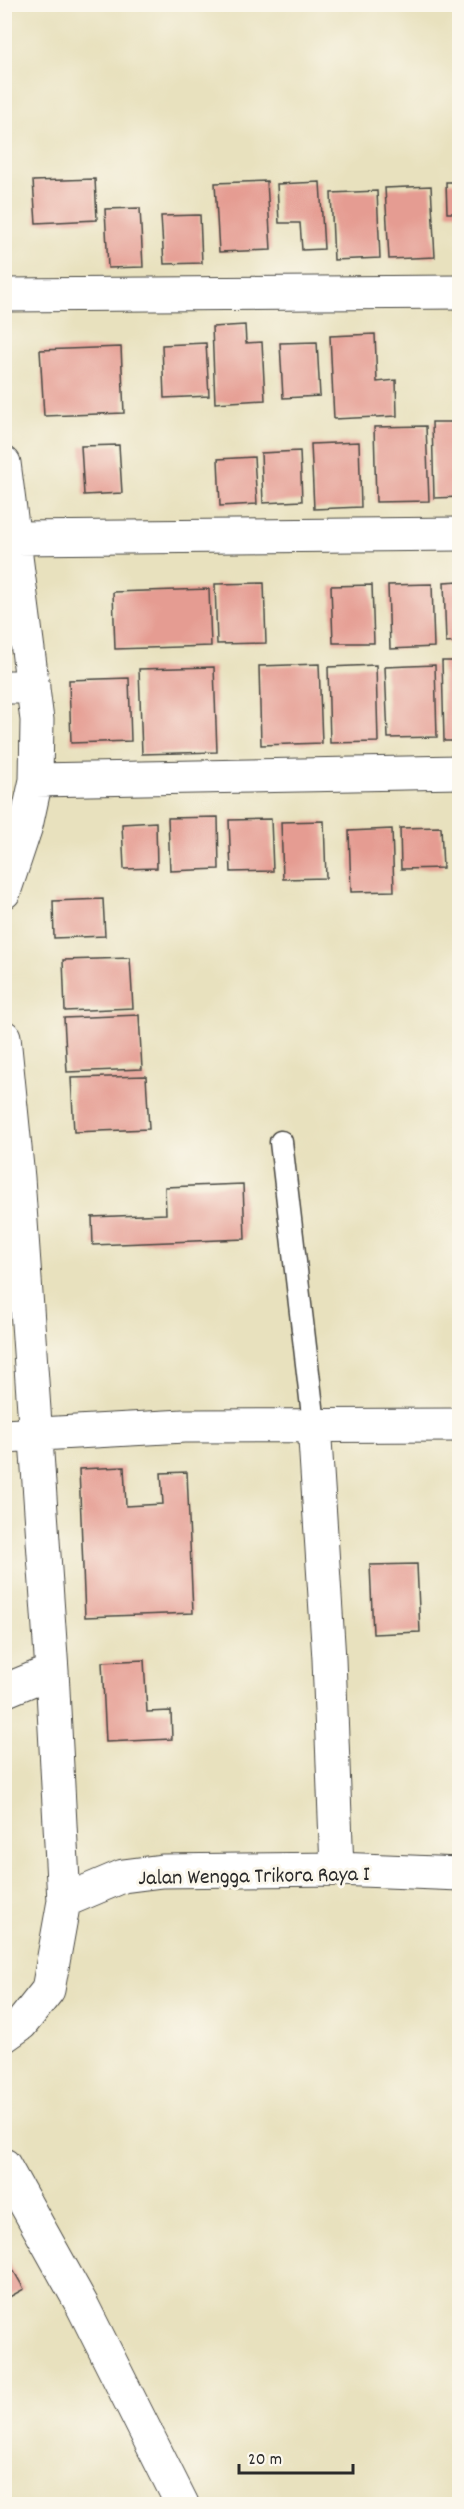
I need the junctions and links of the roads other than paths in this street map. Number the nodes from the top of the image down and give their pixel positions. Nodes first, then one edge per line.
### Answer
1 (459, 292) edge
2 (4, 295) edge
3 (4, 463) edge
4 (459, 534) edge
5 (16, 538) junction
6 (19, 687) edge
7 (459, 772) edge
8 (36, 780) junction
9 (4, 892) edge
10 (4, 1037) edge
11 (281, 1142) dead end
12 (11, 1182) edge
13 (314, 1424) junction
14 (459, 1425) edge
15 (19, 1435) edge
16 (52, 1671) junction
17 (4, 1691) edge
18 (337, 1869) junction
19 (459, 1874) edge
20 (64, 1900) junction
21 (4, 2036) edge
22 (4, 2165) edge
23 (182, 2505) edge

1 - 2 street
3 - 5 street
4 - 5 street
5 - 6 street
6 - 8 street
7 - 8 street
8 - 9 street
10 - 12 street
11 - 13 lane
12 - 15 street
13 - 14 street
13 - 15 street
13 - 18 street
15 - 16 street
16 - 17 street
16 - 20 street
18 - 19 street, Jalan Wengga Trikora Raya I
18 - 20 street, Jalan Wengga Trikora Raya I
20 - 21 street
22 - 23 street

